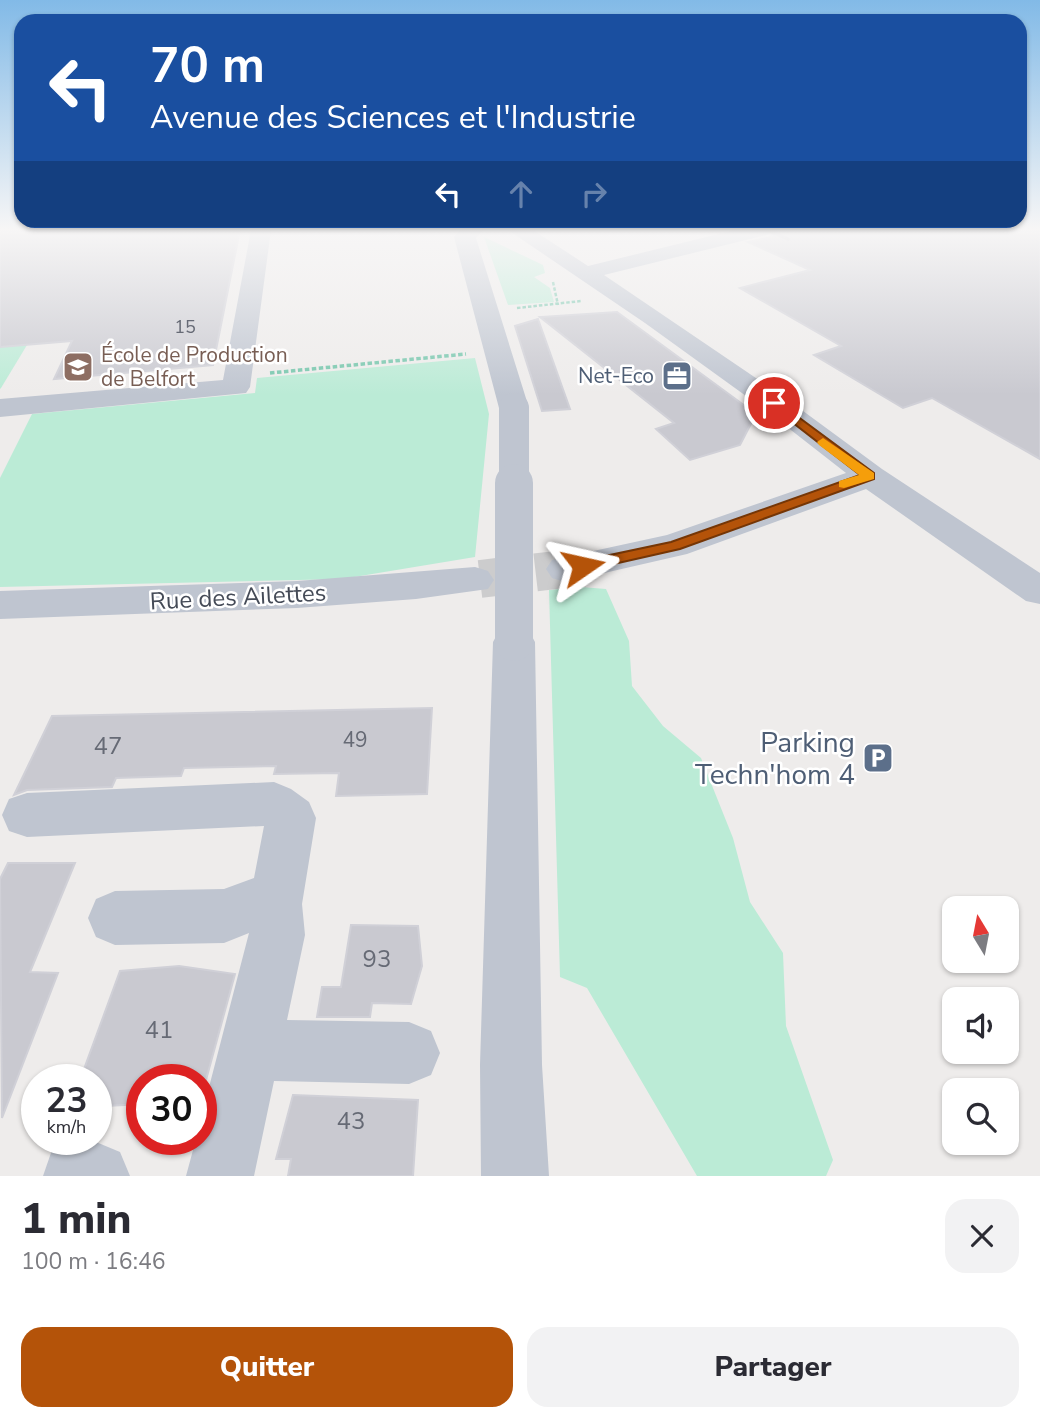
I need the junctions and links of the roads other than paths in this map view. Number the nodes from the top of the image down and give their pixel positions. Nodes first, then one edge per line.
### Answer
1 (252, 285) edge
2 (479, 285) edge
3 (600, 285) edge
4 (0, 408) edge
5 (870, 476) junction
6 (565, 569) tunnel mouth
7 (474, 580) tunnel mouth
8 (1040, 592) edge
9 (0, 605) edge
10 (27, 816) dead end
11 (275, 904) junction
12 (115, 918) dead end
13 (248, 1050) junction
14 (409, 1053) dead end
15 (220, 1176) edge
16 (515, 1176) edge

1 - 4 street
2 - 16 street, bridge
3 - 5 street
5 - 6 street
5 - 8 street
7 - 9 street, Rue des Ailettes
10 - 11 street
11 - 12 street
11 - 13 street
13 - 14 street
13 - 15 street

